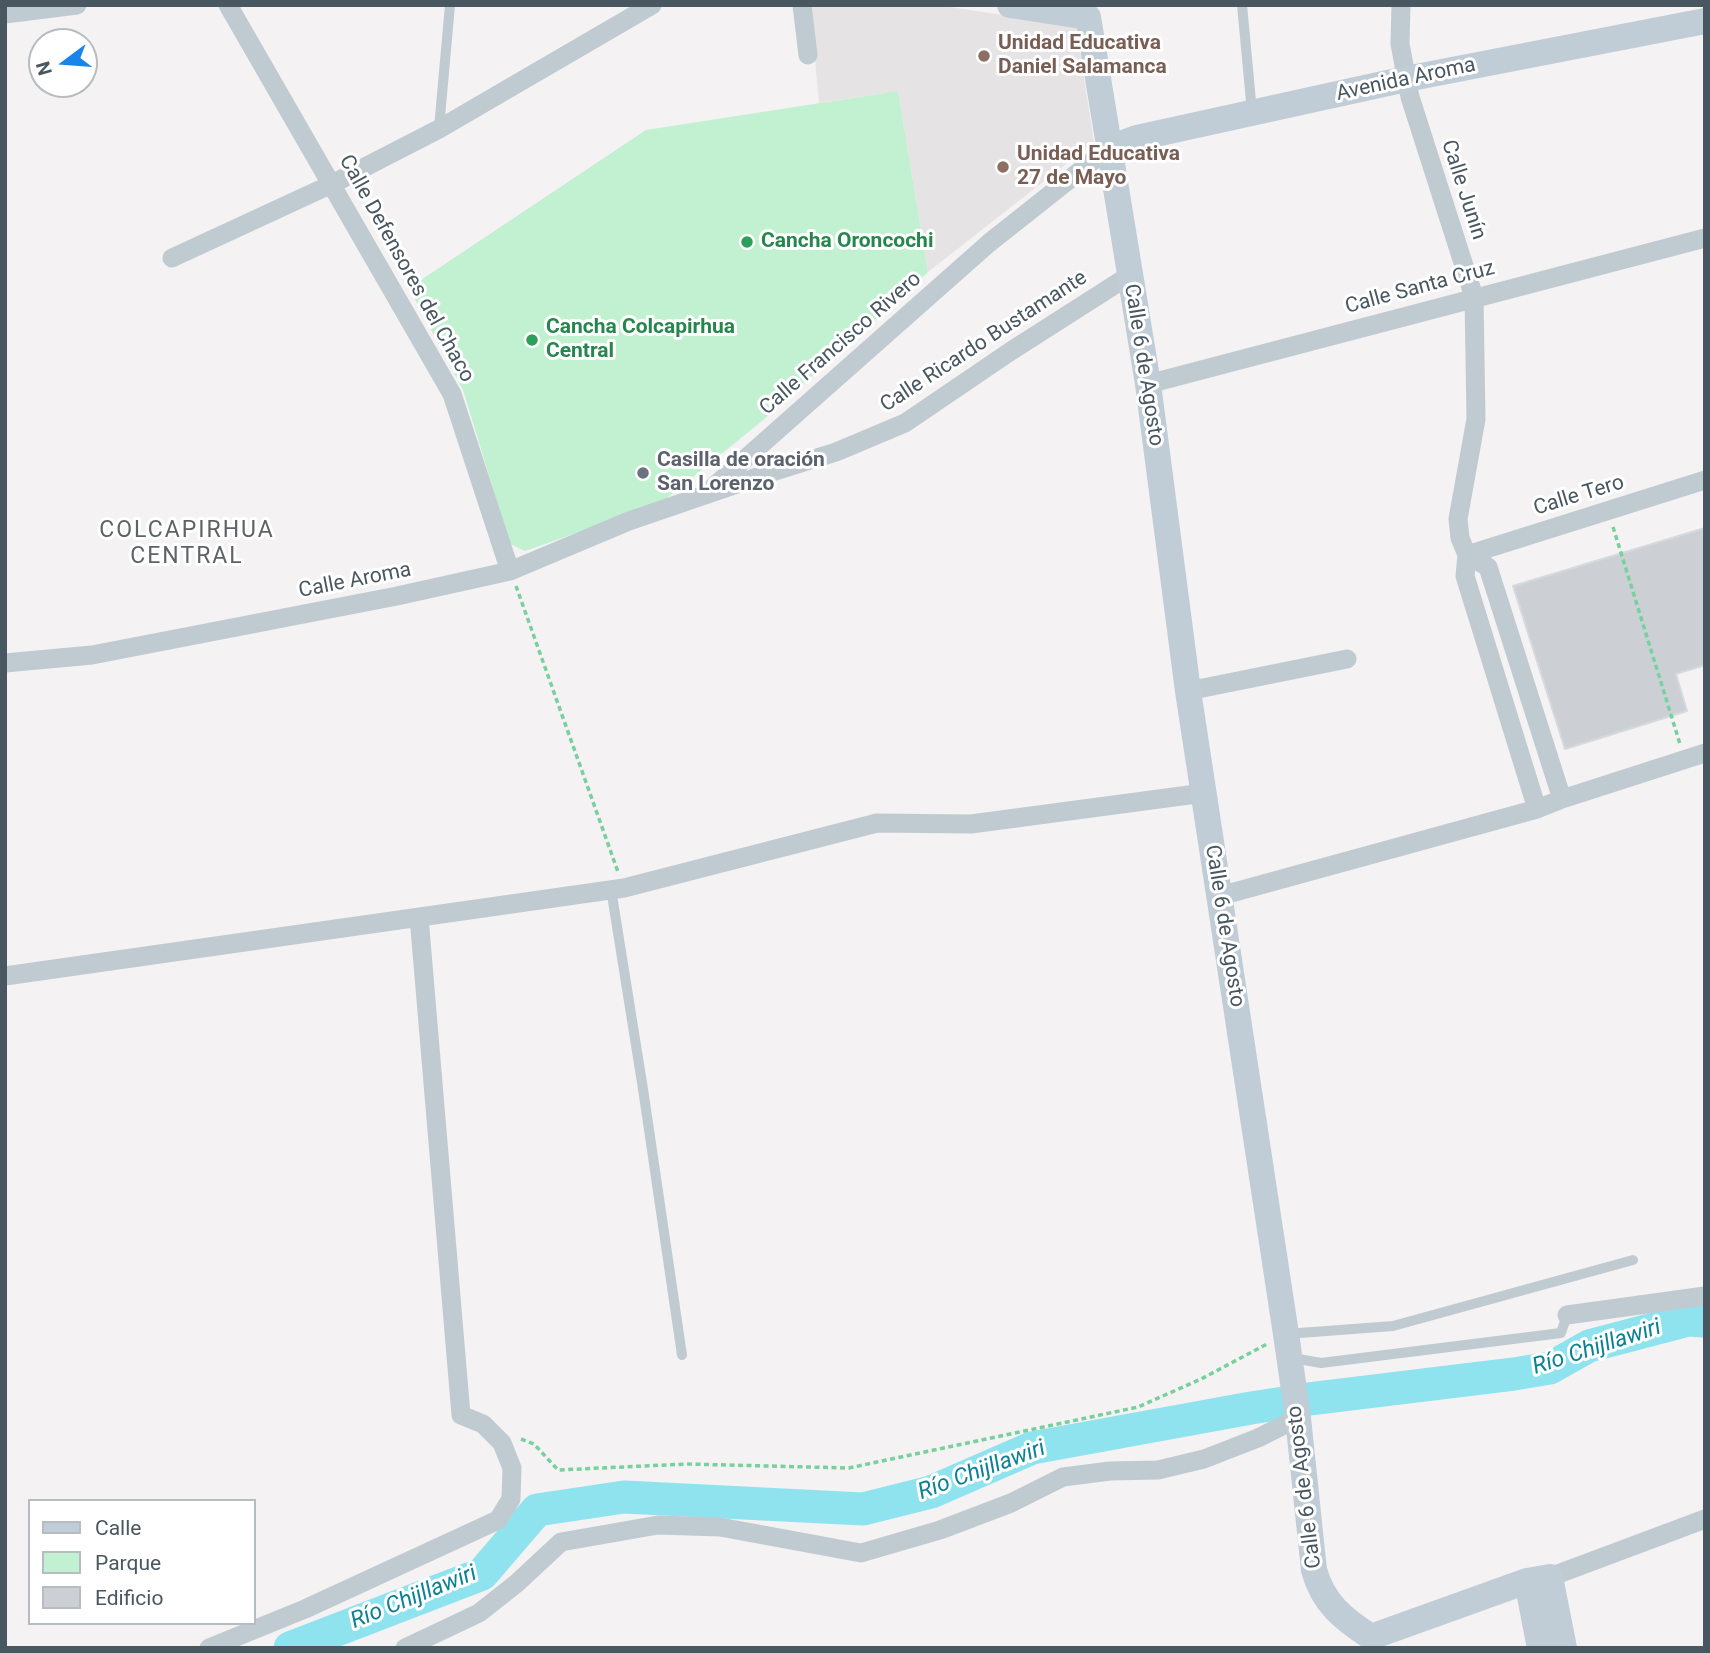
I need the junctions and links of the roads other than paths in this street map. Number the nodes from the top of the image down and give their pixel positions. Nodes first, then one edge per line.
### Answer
1 (77, 5) edge
2 (228, 5) edge
3 (450, 5) edge
4 (652, 5) edge
5 (802, 5) edge
6 (1010, 5) edge
7 (1242, 5) edge
8 (1402, 5) edge
9 (1088, 11) edge
10 (5, 14) edge
11 (1705, 21) edge
12 (808, 55) dead end
13 (1406, 79) junction
14 (1252, 113) junction
15 (439, 129) junction
16 (1109, 148) junction
17 (332, 184) junction
18 (1705, 238) edge
19 (172, 258) dead end
20 (1130, 275) junction
21 (1474, 297) junction
22 (1148, 384) junction
23 (1705, 481) edge
24 (702, 497) junction
25 (1467, 555) junction
26 (510, 571) junction
27 (1347, 659) dead end
28 (5, 663) edge
29 (1188, 691) junction
30 (1705, 753) edge
31 (1204, 793) junction
32 (1562, 799) junction
33 (1537, 809) junction
34 (617, 889) junction
35 (1220, 896) junction
36 (419, 918) junction
37 (5, 976) edge
38 (1633, 1260) dead end
39 (1705, 1296) edge
40 (1567, 1315) joint
41 (1288, 1345) junction
42 (682, 1355) dead end
43 (1296, 1406) junction
44 (1705, 1519) edge
45 (1539, 1579) junction
46 (1369, 1643) edge
47 (209, 1648) edge
48 (405, 1648) edge
49 (1540, 1648) edge
50 (1564, 1648) edge

1 - 10 street
2 - 17 street, Calle Defensores del Chaco
3 - 15 lane
4 - 15 street
5 - 12 street
6 - 9 main road
7 - 14 lane
8 - 13 street, Calle Junín
9 - 16 main road, Calle 6 de Agosto
11 - 13 main road, Avenida Aroma
13 - 14 main road, Avenida Aroma
13 - 21 street, Calle Junín
14 - 16 main road, Avenida Aroma
15 - 17 street
16 - 20 main road, Calle 6 de Agosto
16 - 24 street, Calle Francisco Rivero
17 - 19 street
17 - 26 street, Calle Defensores del Chaco
18 - 21 street, Calle Santa Cruz
20 - 22 main road, Calle 6 de Agosto
20 - 24 street, Calle Ricardo Bustamante
21 - 22 street, Calle Santa Cruz
21 - 25 street, Calle Junín
22 - 29 main road, Calle 6 de Agosto
23 - 25 street, Calle Tero
24 - 26 street, Calle Aroma
25 - 32 street
25 - 33 street, Calle Junín
26 - 28 street, Calle Aroma
27 - 29 street
29 - 31 main road, Calle 6 de Agosto
30 - 32 street
31 - 34 street
31 - 35 main road, Calle 6 de Agosto
32 - 33 street
33 - 35 street
34 - 36 street
34 - 42 lane
35 - 41 main road, Calle 6 de Agosto
36 - 37 street
36 - 47 street
38 - 41 lane
39 - 40 street
40 - 41 lane
41 - 43 main road, Calle 6 de Agosto
43 - 46 main road, Calle 6 de Agosto
43 - 48 street
44 - 45 street
45 - 46 main road, Calle 6 de Agosto
45 - 49 main road
45 - 50 main road

